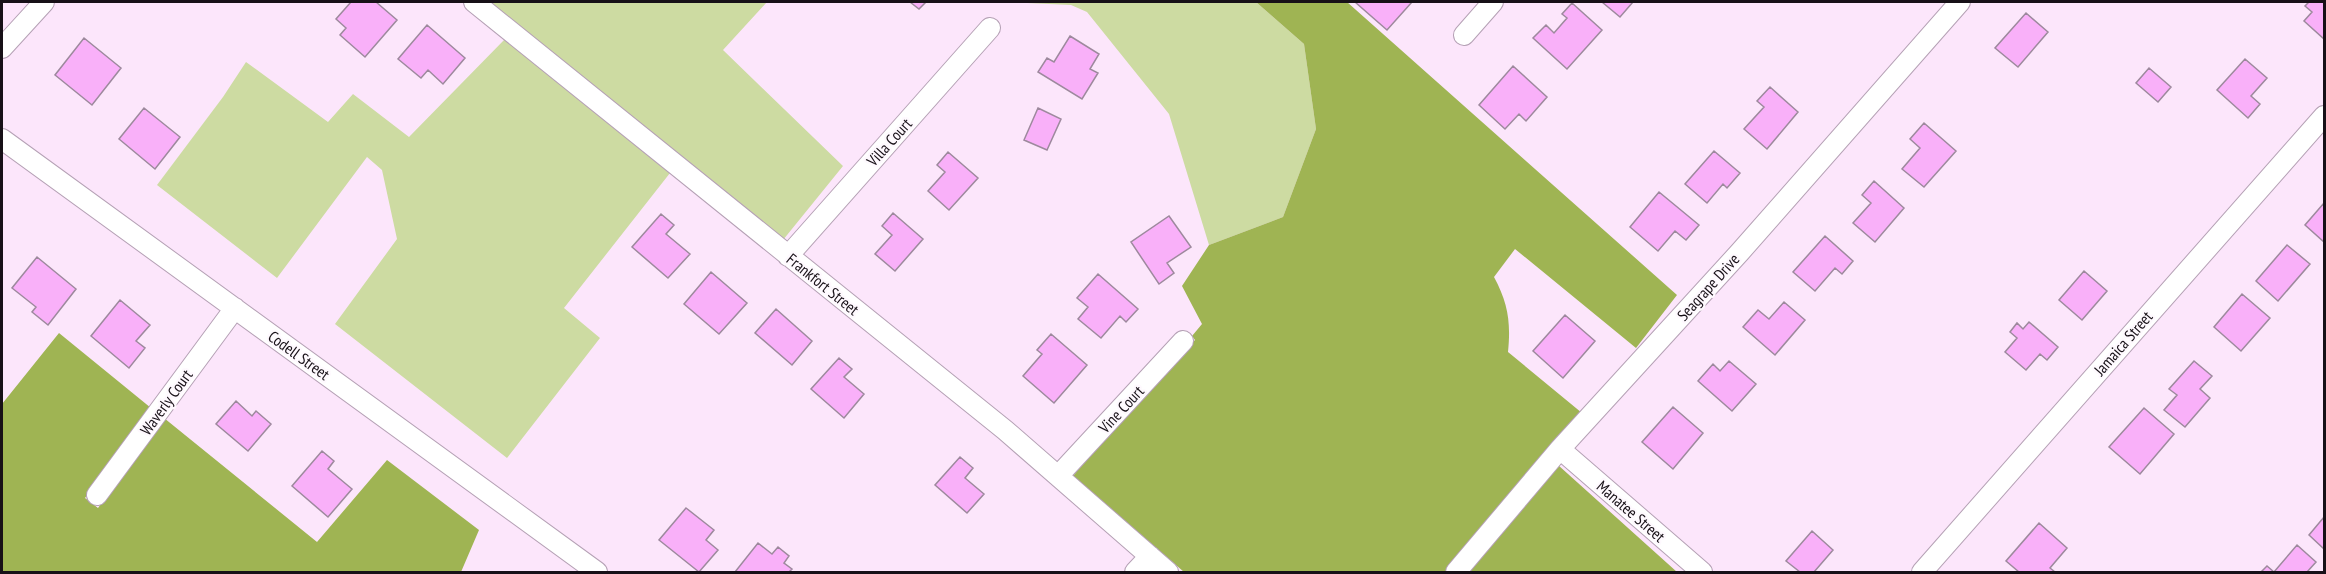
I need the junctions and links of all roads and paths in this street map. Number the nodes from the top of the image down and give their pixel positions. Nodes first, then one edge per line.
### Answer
1 (44, 2) edge
2 (474, 2) edge
3 (1493, 2) edge
4 (1960, 2) edge
5 (990, 28) dead end
6 (1464, 35) dead end
7 (2, 48) edge
8 (2325, 116) edge
9 (2, 139) edge
10 (788, 256) junction
11 (235, 308) junction
12 (1183, 341) dead end
13 (1560, 449) junction
14 (1058, 476) junction
15 (97, 495) dead end
16 (1150, 556) junction
17 (597, 573) edge
18 (1135, 573) edge
19 (1168, 573) edge
20 (1456, 573) edge
21 (1702, 573) edge
22 (1922, 573) edge

1 - 7 street
2 - 10 street, Frankfort Street
3 - 6 street
4 - 13 street, Seagrape Drive
5 - 10 street, Villa Court
8 - 22 street, Jamaica Street
9 - 11 street, Codell Street
10 - 14 street, Frankfort Street
11 - 15 street, Waverly Court
11 - 17 street, Codell Street
12 - 14 street, Vine Court
13 - 20 street, Seagrape Drive
13 - 21 street, Manatee Street
14 - 16 street, Frankfort Street
16 - 18 street
16 - 19 street, Frankfort Street

